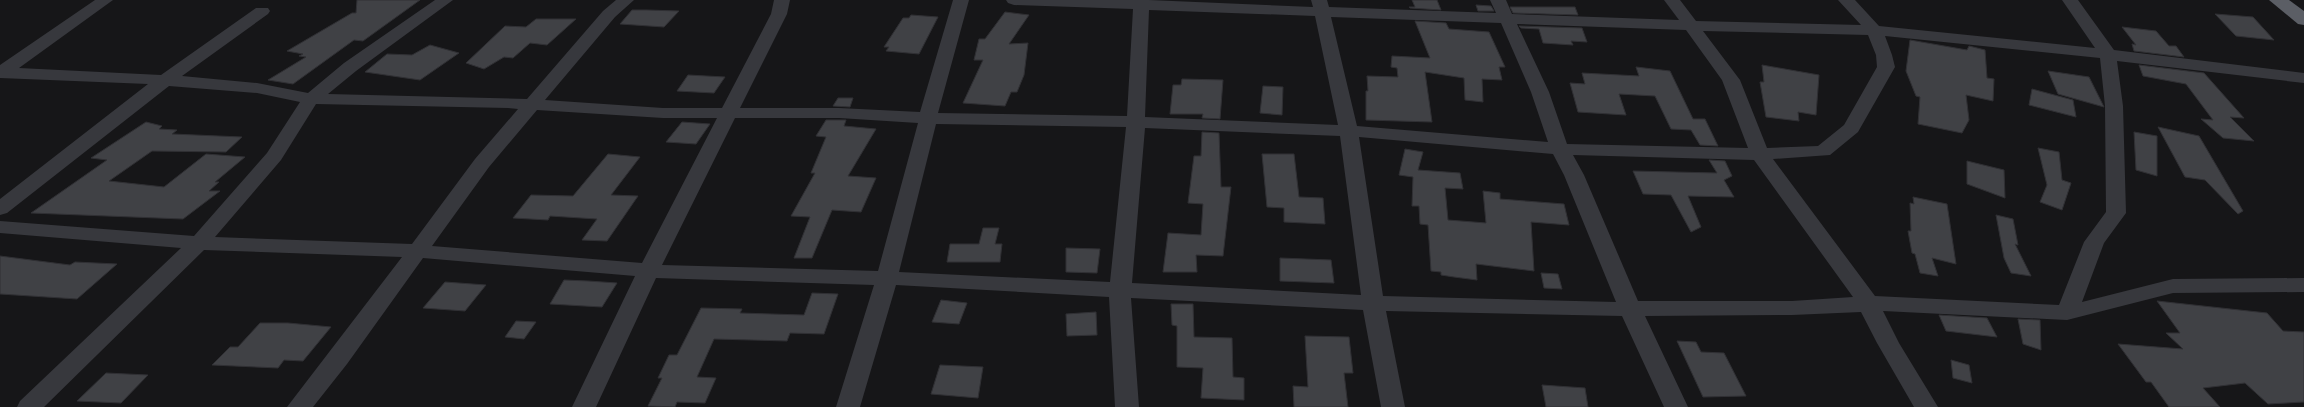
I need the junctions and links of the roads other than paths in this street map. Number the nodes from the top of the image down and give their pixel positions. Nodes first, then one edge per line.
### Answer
1 (105, 0) edge
2 (445, 0) edge
3 (626, 0) edge
4 (782, 0) edge
5 (961, 0) edge
6 (1014, 0) edge
7 (1672, 0) edge
8 (1846, 0) edge
9 (2070, 0) edge
10 (2278, 0) edge
11 (1141, 2) edge
12 (1320, 6) edge
13 (1502, 9) edge
14 (262, 11) dead end
15 (2304, 20) edge
16 (1691, 25) junction
17 (1874, 30) junction
18 (2108, 54) junction
19 (0, 72) edge
20 (2304, 78) edge
21 (165, 80) junction
22 (311, 99) junction
23 (531, 105) junction
24 (726, 114) junction
25 (929, 118) junction
26 (1136, 122) junction
27 (1349, 131) junction
28 (1560, 149) junction
29 (1760, 154) junction
30 (0, 209) edge
31 (0, 227) edge
32 (199, 244) junction
33 (417, 251) junction
34 (649, 270) junction
35 (887, 278) junction
36 (2304, 285) edge
37 (1120, 291) junction
38 (1373, 303) junction
39 (1868, 303) junction
40 (1630, 309) junction
41 (2067, 313) junction
42 (28, 407) edge
43 (299, 407) edge
44 (584, 407) edge
45 (848, 407) edge
46 (1127, 407) edge
47 (1393, 407) edge
48 (1676, 407) edge
49 (1926, 407) edge

1 - 19 street
2 - 22 street
3 - 23 street
4 - 24 street
5 - 25 street
6 - 11 street
7 - 16 street
8 - 17 street
9 - 18 street
10 - 15 highway
11 - 12 street
11 - 26 street
12 - 13 street
12 - 27 street
13 - 16 street
13 - 28 street
14 - 21 street
16 - 17 street
16 - 29 street
17 - 18 street
17 - 29 street
18 - 20 street
18 - 41 street
19 - 21 street
21 - 22 street
21 - 30 street
22 - 23 street
22 - 32 street
23 - 24 street
23 - 33 street
24 - 25 street
24 - 34 street
25 - 26 street
25 - 35 street
26 - 27 street
26 - 37 street
27 - 28 street
27 - 38 street
28 - 29 street
28 - 40 street
29 - 39 street
31 - 32 street
32 - 33 street
32 - 42 street
33 - 34 street
33 - 43 street
34 - 35 street
34 - 44 street
35 - 37 street
35 - 45 street
36 - 41 street
37 - 38 street
37 - 46 street
38 - 40 street
38 - 47 street
39 - 40 street
39 - 41 street
39 - 49 street
40 - 48 street

